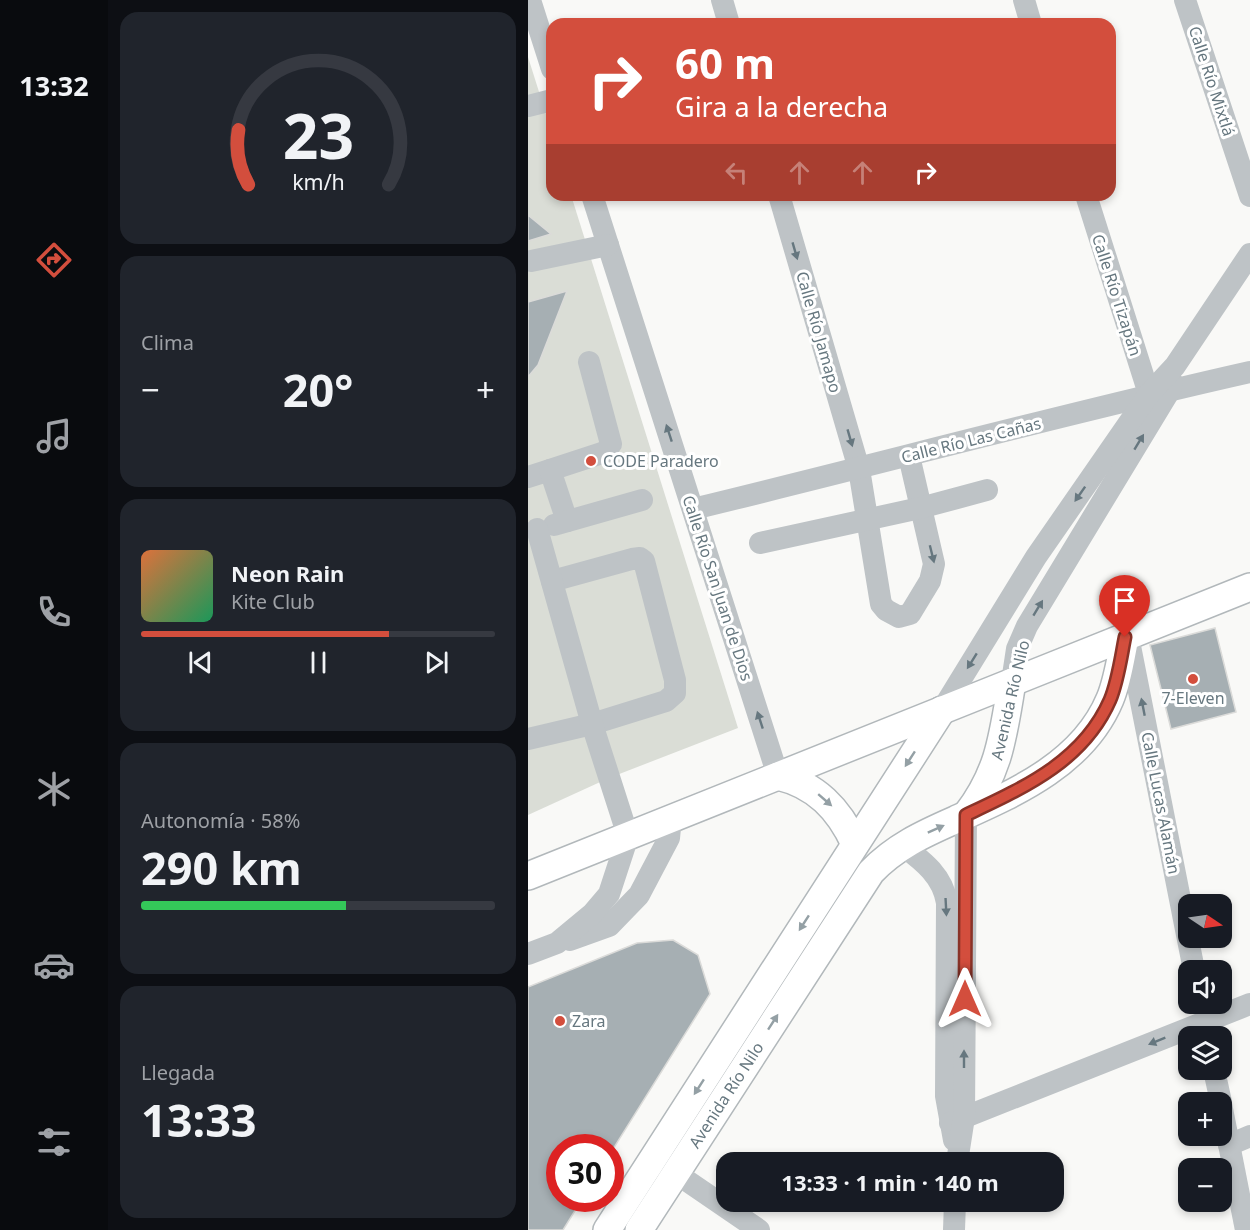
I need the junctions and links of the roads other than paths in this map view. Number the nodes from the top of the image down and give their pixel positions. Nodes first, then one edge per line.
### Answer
1 (530, 0) edge
2 (722, 0) edge
3 (1024, 0) edge
4 (1185, 0) edge
5 (727, 18) edge
6 (1029, 18) edge
7 (546, 50) edge
8 (546, 102) edge
9 (528, 106) edge
10 (1250, 196) edge
11 (594, 201) edge
12 (781, 201) edge
13 (1088, 201) edge
14 (608, 245) junction
15 (1250, 254) edge
16 (531, 261) dead end
17 (589, 362) dead end
18 (1250, 372) edge
19 (1160, 392) junction
20 (909, 456) junction
21 (859, 469) junction
22 (550, 470) junction
23 (528, 477) edge
24 (987, 490) dead end
25 (642, 500) dead end
26 (920, 508) junction
27 (693, 509) junction
28 (867, 518) junction
29 (567, 521) junction
30 (533, 530) edge
31 (760, 543) dead end
32 (552, 581) junction
33 (1250, 587) edge
34 (1127, 636) junction
35 (1012, 682) junction
36 (942, 710) junction
37 (592, 724) junction
38 (528, 739) edge
39 (778, 776) junction
40 (966, 815) junction
41 (671, 818) junction
42 (628, 836) junction
43 (855, 844) junction
44 (902, 845) junction
45 (528, 876) edge
46 (557, 943) junction
47 (528, 954) edge
48 (1192, 960) edge
49 (1250, 1004) edge
50 (1204, 1021) edge
51 (956, 1120) junction
52 (1250, 1136) edge
53 (1232, 1144) edge
54 (1229, 1146) edge
55 (957, 1152) edge
56 (653, 1157) junction
57 (675, 1173) junction
58 (955, 1212) edge
59 (607, 1230) edge
60 (639, 1230) edge
61 (759, 1230) edge
62 (954, 1230) edge
63 (1246, 1230) edge

1 - 7 street
2 - 5 street
3 - 6 street
4 - 10 street, Calle Río Mixtlá
8 - 9 street
11 - 14 street, Calle Río San Juan de Dios
12 -> 21 street, Calle Río Jamapo
13 - 19 street, Calle Río Tizapán
14 - 16 street
27 -> 14 street, Calle Río San Juan de Dios
15 - 19 street, Avenida Río Nilo
17 - 22 street
18 - 19 street, Calle Río Las Cañas
19 - 20 street, Calle Río Las Cañas
35 -> 19 street, Avenida Río Nilo
19 -> 36 street, Avenida Río Nilo
20 - 21 street, Calle Río Las Cañas
20 - 26 street
21 - 27 street, Calle Río Las Cañas
21 - 28 street, Calle Río Jamapo
22 - 23 street
22 - 29 street
24 - 26 street
25 - 29 street
26 - 28 street
26 -> 28 street, Calle Río Jamapo
39 -> 27 street, Calle Río San Juan de Dios
28 - 31 street
29 - 30 street
30 - 32 street
32 - 37 street
32 - 37 street
33 - 34 main road
34 - 35 main road
34 - 40 main road
48 -> 34 street, Calle Lucas Alamán
35 - 36 main road
35 - 40 main road, Avenida Río Nilo
36 - 39 main road
36 -> 43 main road, Avenida Río Nilo
37 - 38 street
37 - 42 street
39 - 41 main road
39 -> 43 main road
44 -> 40 main road, Avenida Río Nilo
51 -> 40 street
41 - 42 main road
41 - 46 street
42 - 45 main road
42 - 46 street
43 -> 56 main road, Avenida Río Nilo
44 -> 51 street
57 -> 44 main road, Avenida Río Nilo
46 - 47 street
49 - 50 street
50 -> 51 street
51 - 55 street
52 - 53 street
54 - 63 street
56 - 57 street
56 - 59 main road, Avenida Río Nilo
57 - 60 main road, Avenida Río Nilo
57 - 61 street
58 - 62 street

